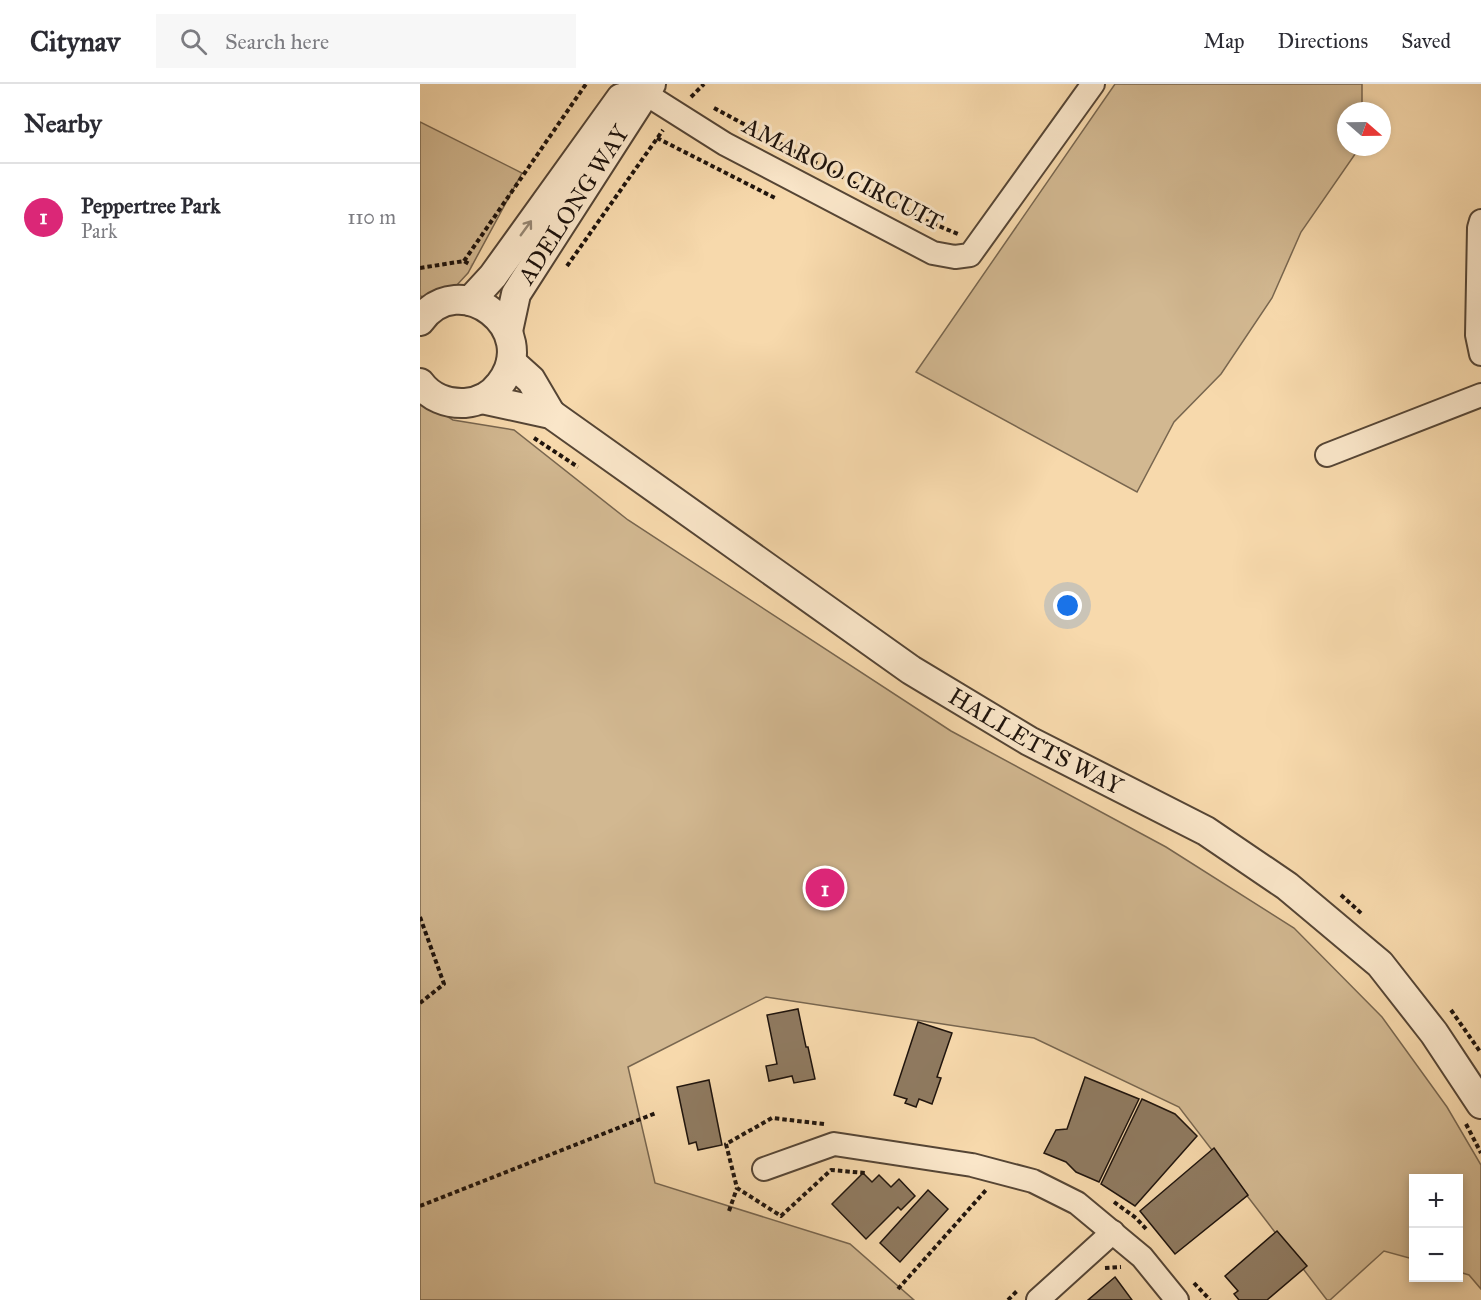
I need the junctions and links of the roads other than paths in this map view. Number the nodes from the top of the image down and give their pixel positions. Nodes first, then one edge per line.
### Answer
1 (1093, 84) edge
2 (640, 87) edge
3 (1481, 221) edge
4 (470, 301) junction
5 (426, 309) edge
6 (508, 331) junction
7 (1481, 354) edge
8 (511, 362) junction
9 (420, 383) edge
10 (1481, 395) edge
11 (482, 399) junction
12 (551, 414) junction
13 (1327, 455) dead end
14 (1481, 1104) edge
15 (764, 1169) dead end
16 (1113, 1232) junction
17 (1038, 1300) edge
18 (1177, 1300) edge

1 - 2 street, AMAROO CIRCUIT
4 -> 2 street, ADELONG WAY
2 - 6 street, ADELONG WAY
3 - 7 street
4 - 5 street
4 - 6 street
6 - 8 street, ADELONG WAY
8 - 11 street
8 - 12 street, HALLETTS WAY
9 - 11 street
10 - 13 street
11 - 12 street, HALLETTS WAY
12 - 14 street, HALLETTS WAY
15 - 16 street
16 - 17 street
16 - 18 street

